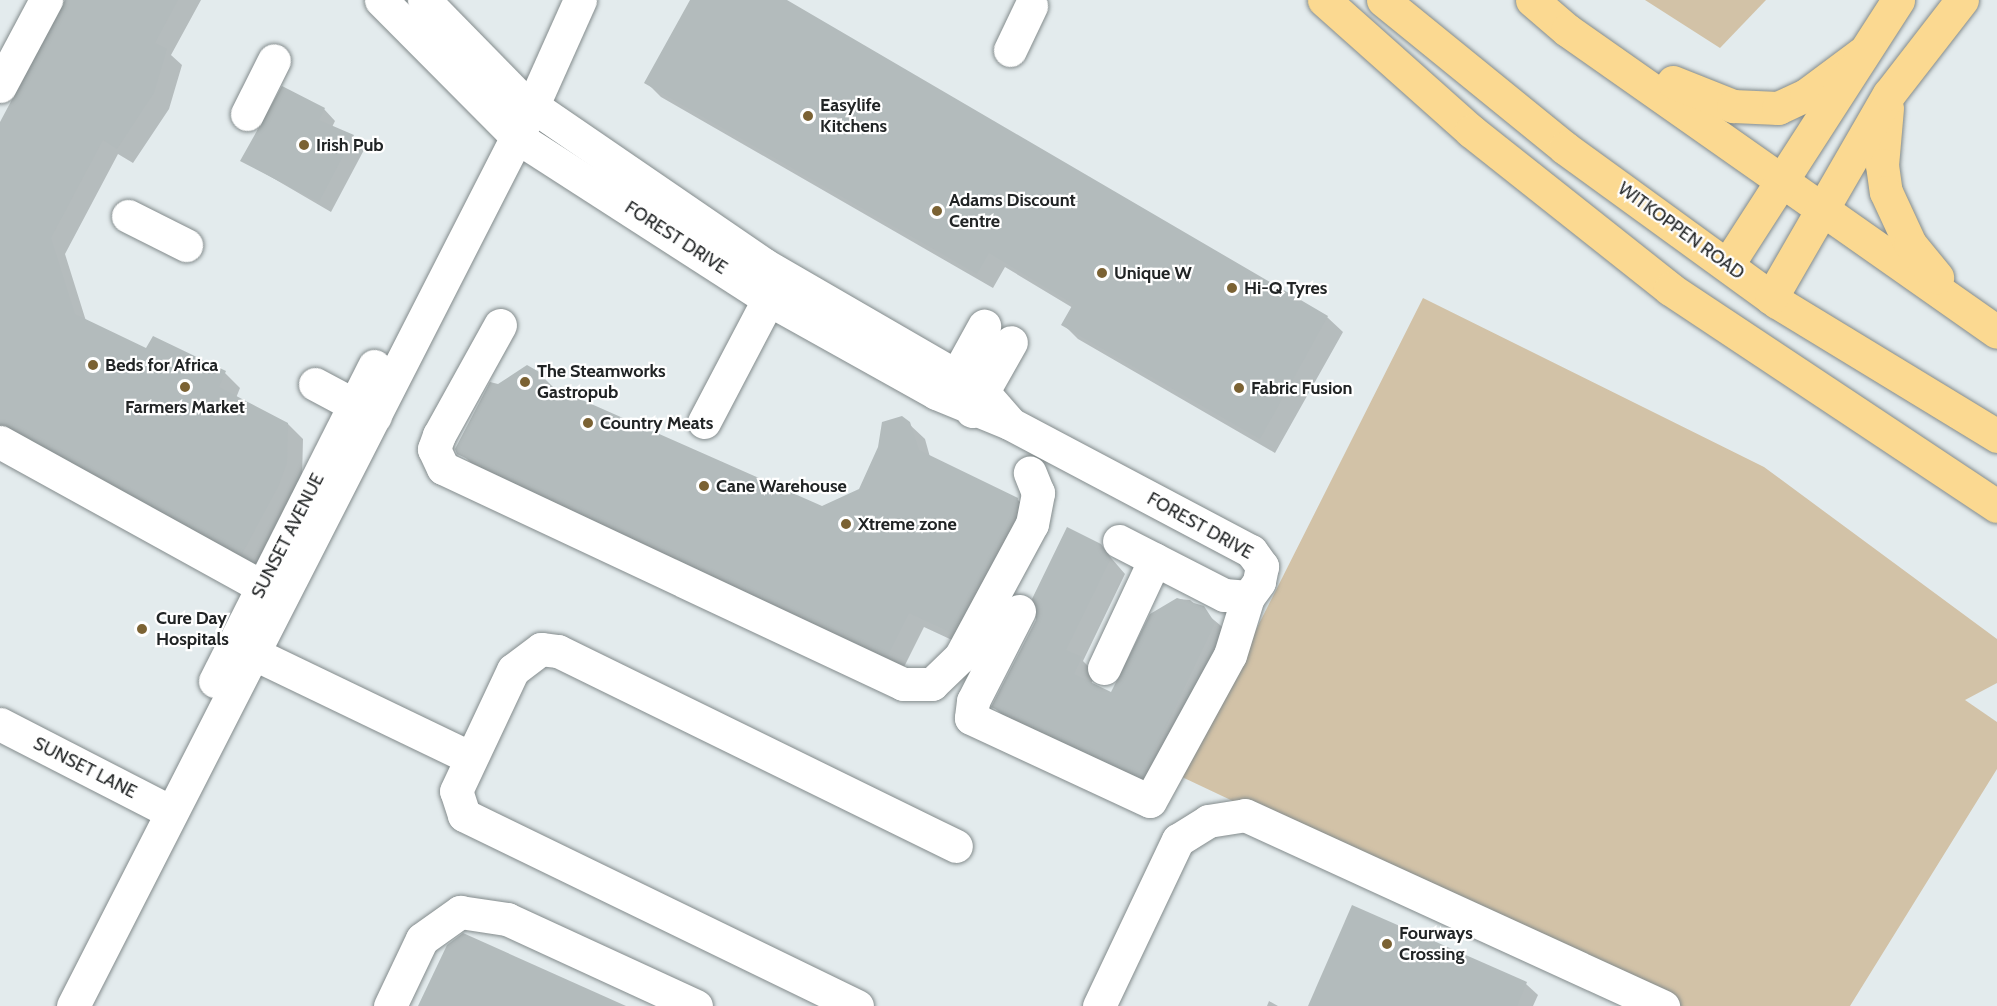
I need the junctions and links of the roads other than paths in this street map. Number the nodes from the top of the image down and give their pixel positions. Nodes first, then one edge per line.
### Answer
1 (46, 0) edge
2 (381, 0) edge
3 (424, 0) edge
4 (580, 0) edge
5 (1323, 0) edge
6 (1383, 0) edge
7 (1532, 0) edge
8 (1898, 0) edge
9 (1962, 0) edge
10 (1028, 2) edge
11 (1567, 30) junction
12 (1010, 50) dead end
13 (1861, 54) junction
14 (274, 60) dead end
15 (0, 86) edge
16 (531, 94) junction
17 (1889, 94) junction
18 (247, 114) dead end
19 (509, 132) junction
20 (1786, 180) junction
21 (1823, 207) junction
22 (128, 216) dead end
23 (186, 245) dead end
24 (1728, 264) junction
25 (775, 287) junction
26 (1771, 298) junction
27 (1983, 324) edge
28 (500, 325) dead end
29 (997, 334) dead end
30 (315, 384) dead end
31 (964, 394) junction
32 (364, 411) junction
33 (704, 422) dead end
34 (1997, 436) edge
35 (0, 442) edge
36 (1030, 472) dead end
37 (1997, 506) edge
38 (1119, 541) dead end
39 (1155, 560) junction
40 (273, 592) junction
41 (1248, 597) junction
42 (1019, 611) dead end
43 (245, 649) junction
44 (1104, 668) dead end
45 (0, 724) edge
46 (469, 757) junction
47 (164, 808) junction
48 (956, 846) dead end
49 (56, 1006) edge
50 (74, 1006) edge
51 (390, 1006) edge
52 (696, 1006) edge
53 (857, 1006) edge
54 (1099, 1006) edge
55 (1663, 1006) edge

1 - 15 street
2 - 19 street, FOREST DRIVE
3 - 16 street, FOREST DRIVE
4 - 16 street, SUNSET AVENUE
5 - 37 main road
6 - 24 main road, WITKOPPEN ROAD
7 - 11 main road
8 - 13 main road
9 - 17 main road
10 - 12 street
11 - 13 main road
11 - 20 main road
13 - 20 main road
14 - 18 street
16 - 19 street, SUNSET AVENUE
16 - 25 street, FOREST DRIVE
17 - 21 main road
17 - 27 main road
19 - 25 street, FOREST DRIVE
19 - 32 street, SUNSET AVENUE
20 - 21 main road
20 - 24 main road
21 - 26 main road
21 - 27 main road
22 - 23 street
24 - 26 main road, WITKOPPEN ROAD
25 - 31 street, FOREST DRIVE
25 - 33 street
26 - 34 main road, WITKOPPEN ROAD
28 - 36 street
29 - 31 street
30 - 32 street
31 - 41 street, FOREST DRIVE
32 - 40 street, SUNSET AVENUE
35 - 40 street
38 - 39 street
39 - 41 street
39 - 44 street
40 - 43 street, SUNSET AVENUE
41 - 42 street
43 - 46 street
43 - 47 street, SUNSET AVENUE
45 - 47 street, SUNSET LANE
46 - 48 street
46 - 53 street
47 - 49 street, SUNSET AVENUE
47 - 50 street, SUNSET AVENUE
51 - 52 street
54 - 55 street

